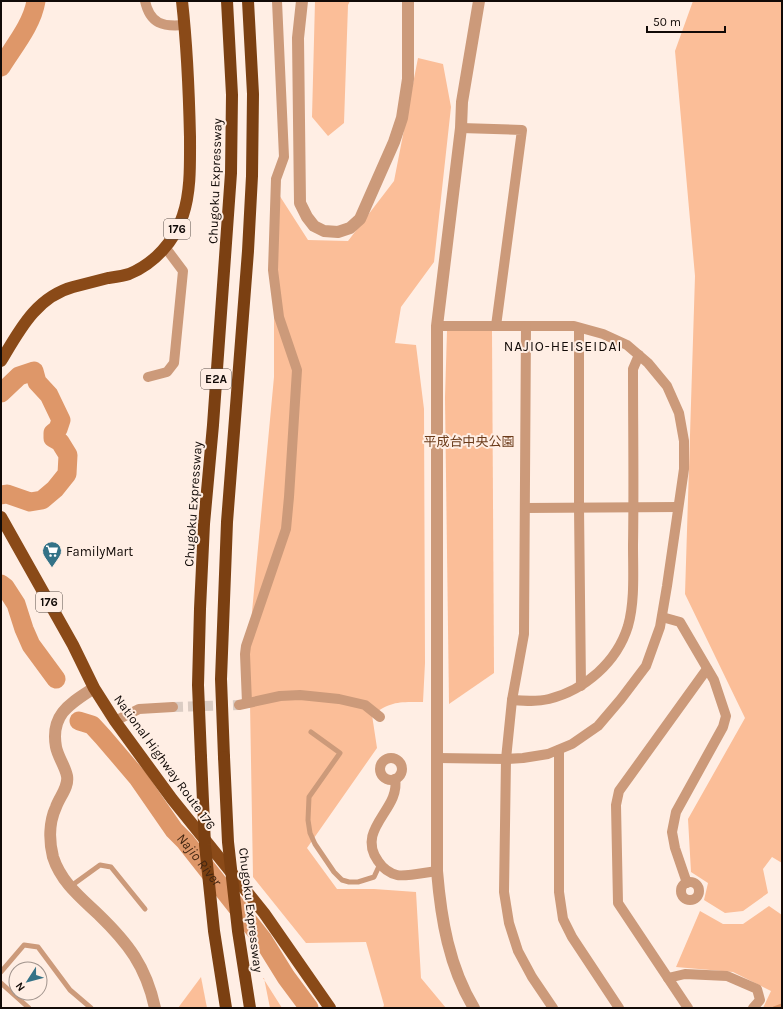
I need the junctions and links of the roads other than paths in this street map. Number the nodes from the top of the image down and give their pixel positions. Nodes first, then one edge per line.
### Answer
1 (145, 1) edge
2 (182, 1) edge
3 (227, 1) edge
4 (248, 1) edge
5 (277, 1) edge
6 (302, 1) edge
7 (408, 1) edge
8 (479, 1) edge
9 (184, 25) junction
10 (461, 128) junction
11 (165, 247) junction
12 (437, 326) junction
13 (496, 326) junction
14 (526, 326) junction
15 (579, 328) junction
16 (639, 355) junction
17 (1, 361) edge
18 (148, 377) dead end
19 (579, 507) junction
20 (634, 507) junction
21 (678, 507) junction
22 (525, 508) junction
23 (1, 517) edge
24 (662, 616) junction
25 (707, 669) junction
26 (581, 686) junction
27 (94, 688) junction
28 (512, 700) junction
29 (174, 706) tunnel mouth
30 (380, 716) dead end
31 (115, 721) junction
32 (311, 732) dead end
33 (558, 750) junction
34 (438, 758) junction
35 (506, 759) junction
36 (395, 779) dead end
37 (380, 864) junction
38 (437, 872) junction
39 (687, 883) dead end
40 (70, 887) junction
41 (145, 909) dead end
42 (1, 972) edge
43 (668, 978) junction
44 (1, 983) edge
45 (30, 1008) edge
46 (91, 1008) edge
47 (155, 1008) edge
48 (226, 1008) edge
49 (250, 1008) edge
50 (330, 1008) edge
51 (474, 1008) edge
52 (553, 1008) edge
53 (618, 1008) edge
54 (688, 1008) edge
55 (754, 1008) edge

1 - 9 street
2 - 9 highway, 176
3 - 48 highway, Chugoku Expressway / E2A, bridge
4 - 49 highway, Chugoku Expressway / E2A, bridge
5 - 30 street
6 - 7 street
8 - 10 street
9 - 11 highway, 176
10 - 12 street
10 - 13 street
11 - 17 highway, 176
11 - 18 street
12 - 13 street
12 - 34 street
13 - 14 street
14 - 15 street
14 - 22 street
15 - 16 street
15 - 19 street
16 - 20 street
16 - 21 street
19 - 20 street
19 - 22 street
19 - 26 street
20 - 21 street
20 - 26 street
21 - 24 street
22 - 28 street
23 - 27 highway, National Highway Route 176 / 176
24 - 25 street
24 - 33 street
25 - 39 street
25 - 43 street
26 - 28 street
27 - 31 highway, National Highway Route 176 / 176
27 - 40 street
28 - 35 street
29 - 31 street
31 - 50 highway, National Highway Route 176 / 176
32 - 37 lane
33 - 35 street
33 - 53 street
34 - 35 street
34 - 38 street
35 - 52 street
36 - 37 street
37 - 38 street
38 - 51 street
40 - 41 lane
40 - 47 street
42 - 46 lane
43 - 54 street
43 - 55 street
44 - 45 lane

